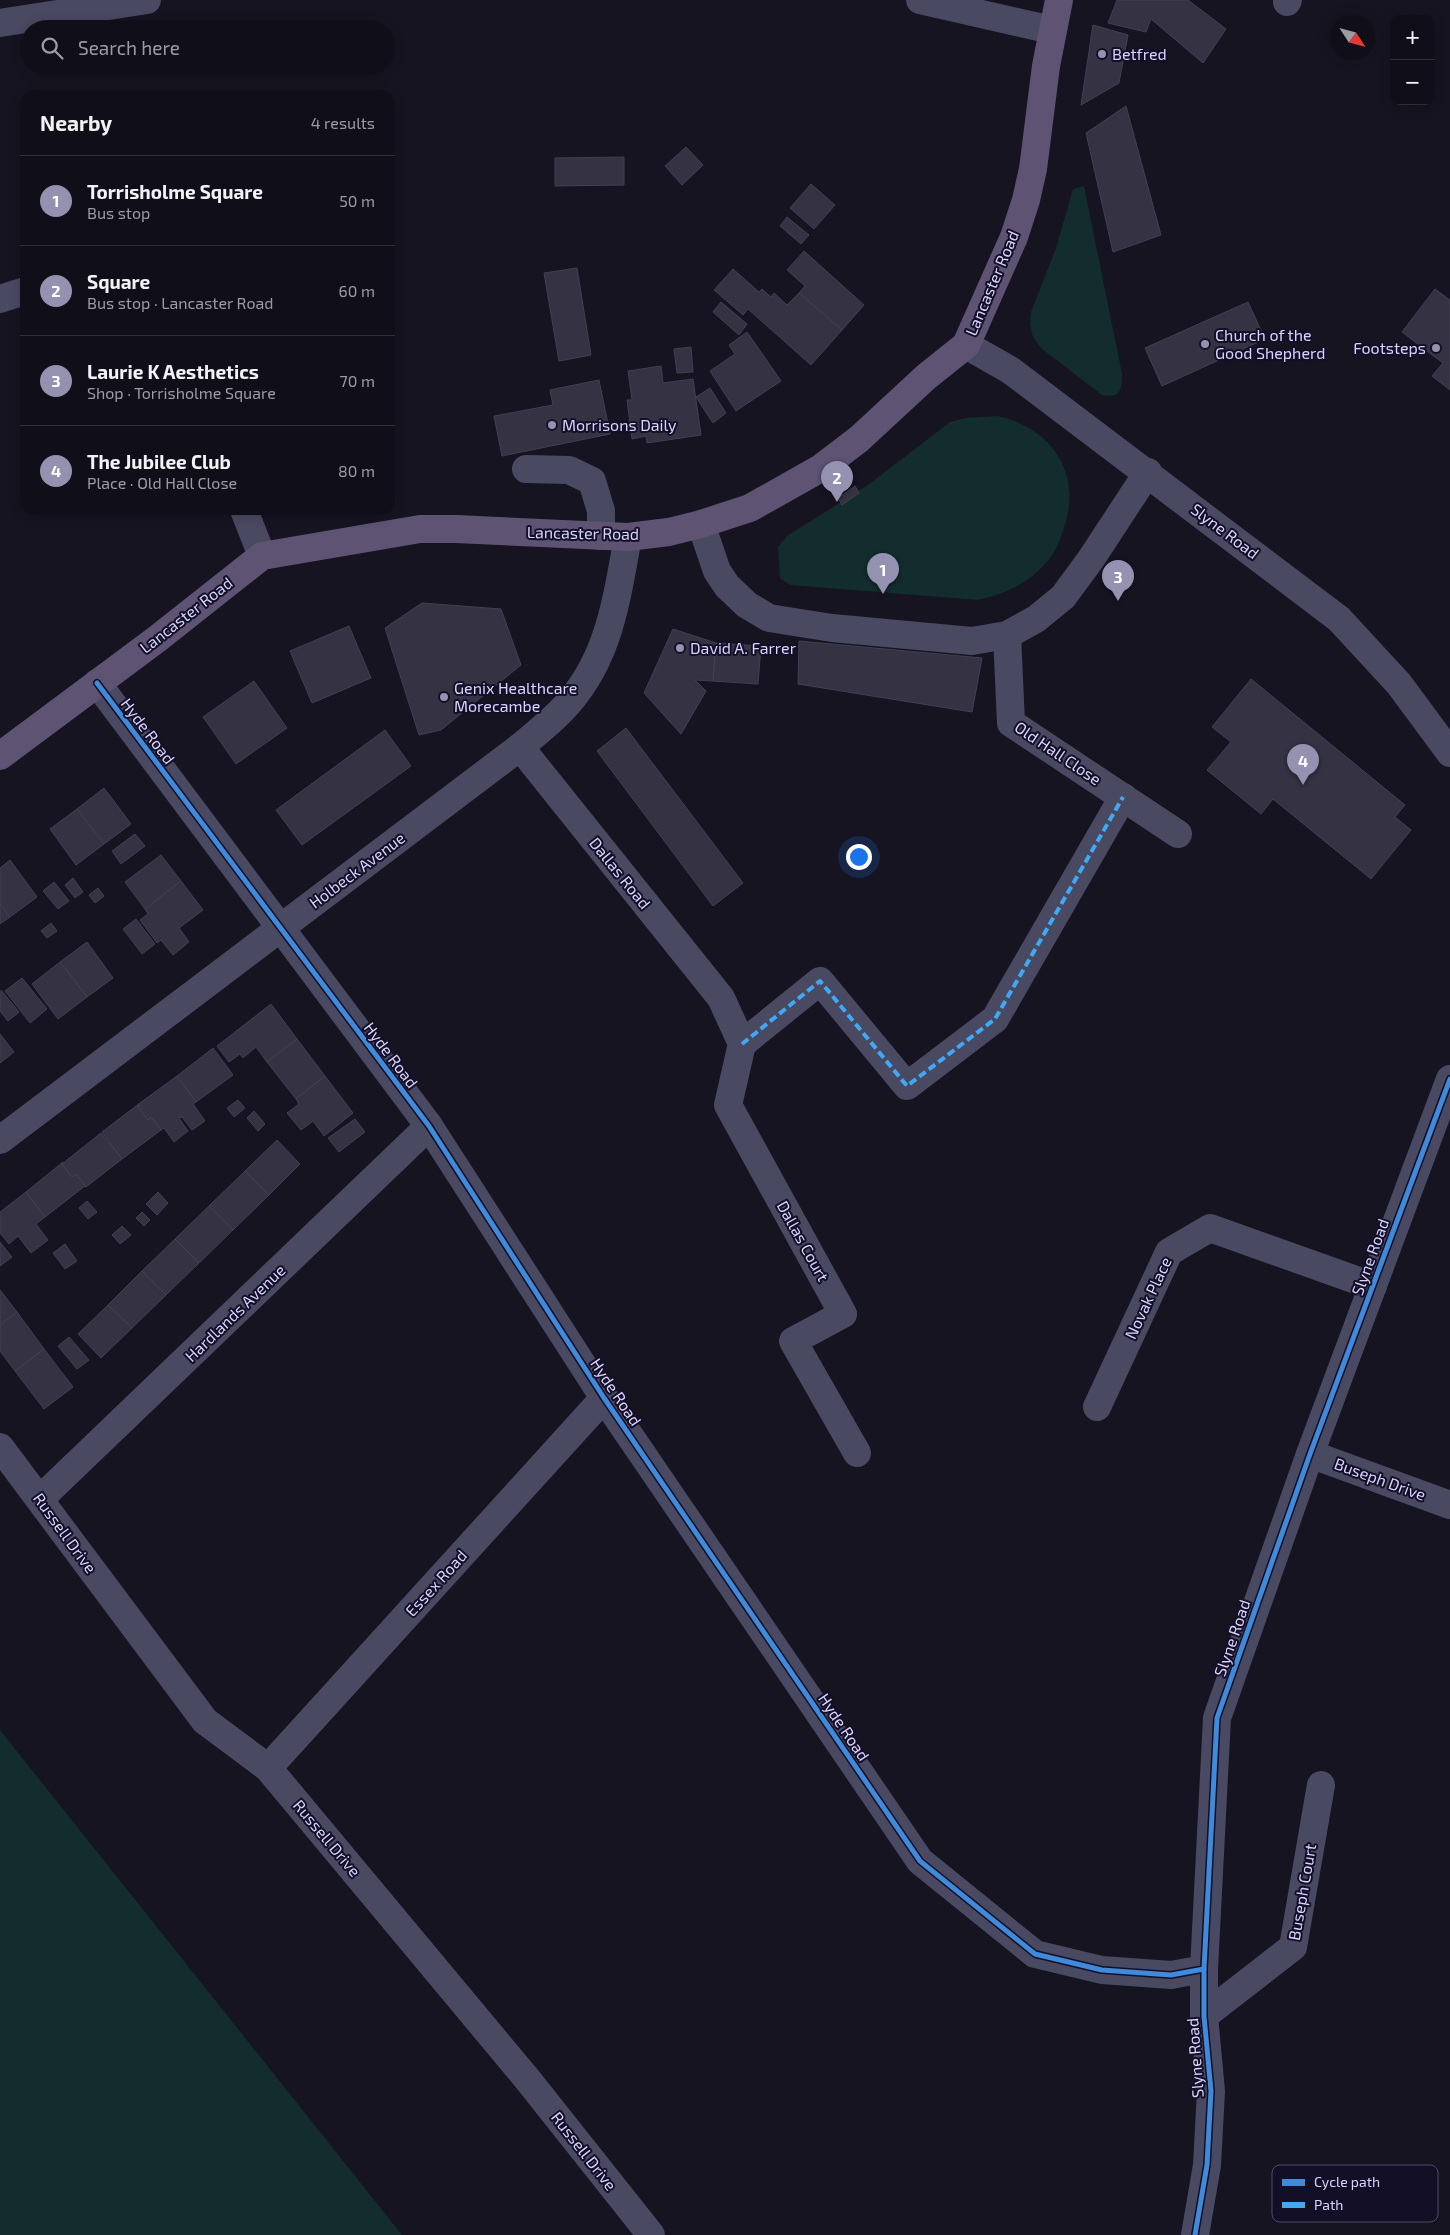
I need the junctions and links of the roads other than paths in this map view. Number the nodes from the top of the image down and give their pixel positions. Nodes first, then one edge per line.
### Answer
1 (147, 0) edge
2 (920, 0) edge
3 (1059, 0) edge
4 (0, 23) edge
5 (1052, 30) junction
6 (20, 293) edge
7 (0, 299) edge
8 (966, 345) junction
9 (526, 469) dead end
10 (1148, 472) junction
11 (246, 515) edge
12 (700, 524) junction
13 (601, 536) junction
14 (628, 537) junction
15 (262, 556) junction
16 (1007, 635) junction
17 (97, 683) junction
18 (520, 747) junction
19 (1450, 753) edge
20 (0, 756) edge
21 (1123, 797) junction
22 (1178, 834) dead end
23 (280, 928) junction
24 (742, 1044) junction
25 (1450, 1079) edge
26 (429, 1126) junction
27 (0, 1140) edge
28 (1373, 1286) junction
29 (604, 1398) junction
30 (1097, 1407) dead end
31 (0, 1447) edge
32 (857, 1453) dead end
33 (1310, 1454) junction
34 (40, 1499) junction
35 (1450, 1505) edge
36 (268, 1768) junction
37 (1321, 1785) dead end
38 (1204, 1969) junction
39 (1204, 2016) junction
40 (1202, 2234) edge
41 (651, 2235) edge

1 - 4 street
2 - 5 street
3 - 5 main road, Lancaster Road
5 - 8 main road, Lancaster Road
6 - 7 street
8 - 10 street, Slyne Road
8 - 12 main road, Lancaster Road
9 - 13 street
10 - 16 street
10 - 19 street, Slyne Road
11 - 15 street
12 - 14 main road, Lancaster Road
12 - 16 street
13 - 14 main road, Lancaster Road
13 - 15 main road, Lancaster Road
14 - 18 street, Holbeck Avenue
15 - 17 main road, Lancaster Road
16 - 21 street, Old Hall Close
17 - 20 main road, Lancaster Road
17 - 23 street, Hyde Road
18 - 23 street, Holbeck Avenue
18 - 24 street, Dallas Road
21 - 22 street, Old Hall Close
21 - 24 street
23 - 26 street, Hyde Road
23 - 27 street, Holbeck Avenue
24 - 32 street, Dallas Court
25 - 28 street, Slyne Road
26 - 29 street, Hyde Road
26 - 34 street, Hardlands Avenue
28 - 30 street, Novak Place
28 - 33 street, Slyne Road
29 - 36 street, Essex Road
29 - 38 street, Hyde Road
31 - 34 street, Russell Drive
33 - 35 street, Buseph Drive
33 - 38 street, Slyne Road
34 - 36 street, Russell Drive
36 - 41 street, Russell Drive
37 - 39 street, Buseph Court
38 - 39 street, Slyne Road
39 - 40 street, Slyne Road

